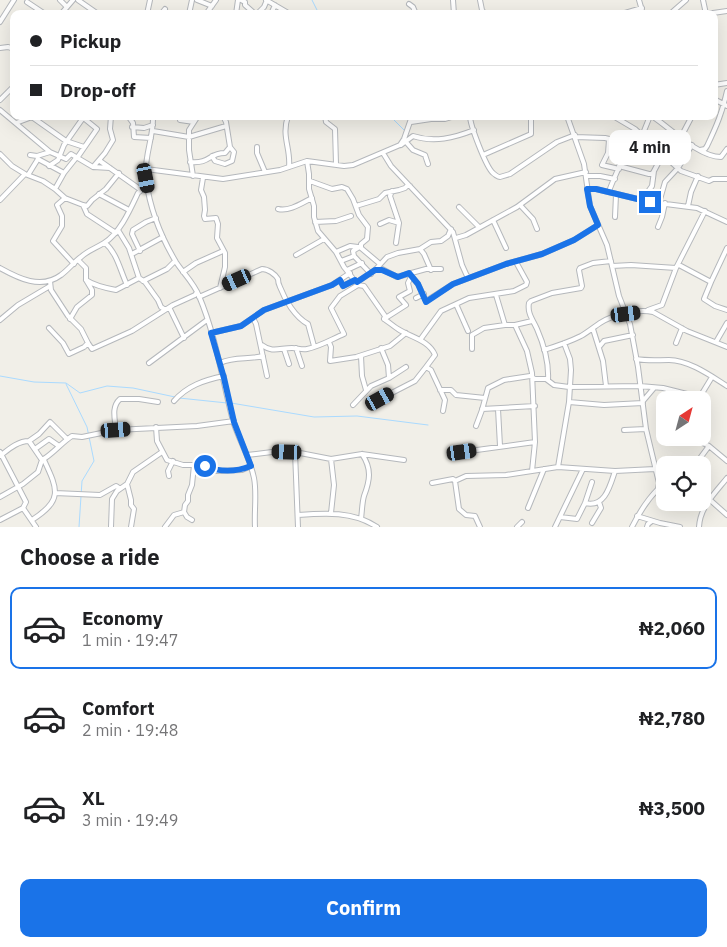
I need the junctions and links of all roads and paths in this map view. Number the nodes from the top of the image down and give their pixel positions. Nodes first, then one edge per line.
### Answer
1 (14, 0) edge
2 (60, 0) edge
3 (73, 0) edge
4 (78, 0) edge
5 (197, 0) edge
6 (216, 0) edge
7 (242, 0) edge
8 (266, 0) edge
9 (639, 0) edge
10 (686, 0) edge
11 (27, 2) dead end
12 (409, 4) dead end
13 (275, 5) junction
14 (67, 6) junction
15 (212, 6) junction
16 (642, 8) joint
17 (39, 10) edge
18 (64, 10) edge
19 (92, 10) edge
20 (209, 10) edge
21 (252, 10) edge
22 (273, 10) edge
23 (280, 10) edge
24 (414, 10) edge
25 (635, 10) edge
26 (675, 10) edge
27 (2, 16) edge
28 (0, 22) edge
29 (10, 90) edge
30 (727, 91) edge
31 (0, 100) edge
32 (726, 106) edge
33 (0, 110) edge
34 (10, 118) edge
35 (12, 120) edge
36 (24, 120) edge
37 (36, 120) edge
38 (80, 120) edge
39 (86, 120) edge
40 (111, 120) edge
41 (131, 120) edge
42 (153, 120) edge
43 (180, 120) dead end
44 (224, 120) edge
45 (287, 120) edge
46 (326, 120) edge
47 (424, 120) edge
48 (471, 120) edge
49 (531, 120) edge
50 (569, 120) edge
51 (623, 120) edge
52 (649, 120) edge
53 (660, 120) edge
54 (690, 120) edge
55 (194, 122) joint
56 (411, 122) joint
57 (16, 123) junction
58 (154, 125) junction
59 (226, 126) junction
60 (132, 127) junction
61 (474, 130) junction
62 (153, 131) junction
63 (641, 135) junction
64 (575, 136) junction
65 (189, 137) junction
66 (681, 137) junction
67 (151, 138) junction
68 (609, 140) junction
69 (66, 141) junction
70 (406, 142) junction
71 (630, 142) junction
72 (400, 145) junction
73 (692, 145) junction
74 (84, 147) junction
75 (230, 147) junction
76 (257, 147) dead end
77 (727, 149) edge
78 (700, 150) junction
79 (50, 152) junction
80 (383, 153) junction
81 (0, 154) edge
82 (483, 154) junction
83 (663, 154) junction
84 (30, 155) dead end
85 (59, 156) junction
86 (212, 156) junction
87 (38, 157) junction
88 (76, 158) junction
89 (100, 161) junction
90 (307, 161) junction
91 (190, 162) junction
92 (336, 164) junction
93 (428, 164) dead end
94 (49, 166) junction
95 (290, 166) junction
96 (93, 167) junction
97 (619, 167) junction
98 (678, 167) junction
99 (110, 168) junction
100 (146, 169) junction
101 (654, 171) junction
102 (265, 172) junction
103 (64, 173) junction
104 (119, 173) junction
105 (27, 174) junction
106 (586, 174) junction
107 (193, 176) junction
108 (698, 176) junction
109 (202, 178) junction
110 (615, 179) junction
111 (727, 179) edge
112 (310, 181) junction
113 (410, 186) junction
114 (148, 188) junction
115 (56, 189) junction
116 (587, 189) junction
117 (141, 190) junction
118 (392, 191) junction
119 (609, 192) junction
120 (100, 194) junction
121 (616, 195) junction
122 (66, 198) junction
123 (312, 198) junction
124 (642, 200) junction
125 (1, 202) edge
126 (658, 203) junction
127 (520, 204) junction
128 (665, 204) junction
129 (83, 205) junction
130 (356, 206) junction
131 (688, 206) junction
132 (459, 207) dead end
133 (278, 208) dead end
134 (129, 210) junction
135 (705, 211) junction
136 (351, 216) dead end
137 (615, 217) dead end
138 (156, 218) junction
139 (493, 220) junction
140 (315, 222) junction
141 (727, 222) edge
142 (398, 223) junction
143 (380, 224) dead end
144 (598, 225) junction
145 (479, 227) junction
146 (658, 227) dead end
147 (537, 229) dead end
148 (451, 230) junction
149 (117, 231) junction
150 (164, 237) junction
151 (456, 238) junction
152 (324, 239) junction
153 (105, 243) junction
154 (396, 243) dead end
155 (359, 246) junction
156 (506, 248) dead end
157 (727, 248) edge
158 (420, 250) junction
159 (140, 251) junction
160 (223, 251) junction
161 (336, 252) junction
162 (132, 254) junction
163 (296, 254) dead end
164 (354, 256) junction
165 (78, 260) junction
166 (175, 261) junction
167 (341, 261) junction
168 (611, 261) junction
169 (516, 262) junction
170 (74, 264) junction
171 (362, 264) junction
172 (380, 264) junction
173 (612, 266) junction
174 (678, 267) junction
175 (0, 268) edge
176 (442, 269) dead end
177 (375, 270) junction
178 (431, 270) junction
179 (183, 272) junction
180 (348, 272) junction
181 (370, 274) junction
182 (411, 276) junction
183 (470, 277) junction
184 (86, 280) junction
185 (141, 280) junction
186 (340, 280) junction
187 (50, 281) junction
188 (357, 282) junction
189 (711, 282) junction
190 (128, 284) junction
191 (50, 286) junction
192 (220, 288) junction
193 (197, 292) junction
194 (424, 294) junction
195 (496, 295) junction
196 (199, 297) junction
197 (416, 298) dead end
198 (288, 303) junction
199 (456, 304) junction
200 (170, 309) junction
201 (727, 310) edge
202 (647, 311) junction
203 (626, 314) junction
204 (253, 318) junction
205 (70, 319) junction
206 (384, 319) junction
207 (0, 320) edge
208 (207, 320) junction
209 (532, 321) junction
210 (727, 323) edge
211 (505, 324) junction
212 (515, 325) junction
213 (49, 328) dead end
214 (682, 328) junction
215 (593, 329) junction
216 (468, 330) dead end
217 (211, 333) junction
218 (406, 333) junction
219 (633, 335) junction
220 (184, 338) junction
221 (420, 340) junction
222 (329, 342) junction
223 (716, 342) junction
224 (88, 343) junction
225 (564, 343) junction
226 (676, 343) dead end
227 (262, 345) junction
228 (726, 345) edge
229 (314, 346) junction
230 (599, 347) junction
231 (296, 348) junction
232 (381, 348) junction
233 (284, 349) junction
234 (472, 349) dead end
235 (544, 350) junction
236 (263, 356) junction
237 (361, 356) junction
238 (636, 359) junction
239 (149, 363) dead end
240 (220, 363) junction
241 (289, 364) dead end
242 (302, 366) dead end
243 (406, 367) dead end
244 (426, 367) junction
245 (224, 376) junction
246 (267, 376) dead end
247 (712, 377) junction
248 (390, 378) junction
249 (532, 378) junction
250 (727, 379) edge
251 (548, 380) junction
252 (725, 385) edge
253 (606, 386) junction
254 (640, 386) junction
255 (569, 387) junction
256 (654, 388) junction
257 (366, 390) junction
258 (440, 390) junction
259 (674, 391) edge
260 (703, 391) edge
261 (485, 398) junction
262 (380, 399) dead end
263 (174, 401) dead end
264 (158, 402) dead end
265 (569, 402) junction
266 (643, 402) junction
267 (353, 405) dead end
268 (535, 406) junction
269 (498, 409) junction
270 (482, 410) junction
271 (443, 411) dead end
272 (234, 422) junction
273 (476, 426) dead end
274 (156, 427) junction
275 (646, 429) junction
276 (116, 430) junction
277 (624, 430) dead end
278 (67, 439) junction
279 (29, 441) junction
280 (535, 442) junction
281 (59, 446) junction
282 (500, 446) junction
283 (709, 446) joint
284 (35, 450) junction
285 (162, 452) junction
286 (296, 452) junction
287 (462, 452) dead end
288 (0, 454) edge
289 (362, 454) junction
290 (247, 455) junction
291 (702, 456) edge
292 (331, 459) junction
293 (43, 460) junction
294 (404, 460) dead end
295 (727, 460) edge
296 (173, 461) junction
297 (194, 465) junction
298 (251, 466) junction
299 (558, 467) junction
300 (582, 469) junction
301 (655, 469) junction
302 (544, 470) junction
303 (532, 471) junction
304 (615, 471) junction
305 (656, 472) edge
306 (169, 476) dead end
307 (727, 478) edge
308 (455, 481) junction
309 (592, 482) dead end
310 (254, 483) junction
311 (260, 483) dead end
312 (432, 483) dead end
313 (127, 484) junction
314 (21, 485) junction
315 (119, 488) junction
316 (55, 492) junction
317 (656, 492) edge
318 (0, 497) edge
319 (711, 497) edge
320 (711, 501) edge
321 (599, 502) junction
322 (586, 503) junction
323 (23, 508) junction
324 (528, 508) dead end
325 (702, 511) edge
326 (184, 512) junction
327 (331, 513) junction
328 (298, 515) junction
329 (727, 515) edge
330 (637, 516) junction
331 (560, 517) junction
332 (0, 520) edge
333 (32, 520) junction
334 (192, 520) dead end
335 (362, 520) junction
336 (652, 521) junction
337 (522, 522) dead end
338 (592, 523) dead end
339 (671, 526) edge
340 (36, 527) edge
341 (111, 527) edge
342 (131, 527) edge
343 (165, 527) edge
344 (255, 527) edge
345 (298, 527) edge
346 (377, 527) edge
347 (480, 527) edge
348 (518, 527) edge
349 (556, 527) edge
350 (632, 527) edge
351 (647, 527) edge
352 (679, 527) edge
353 (699, 527) edge

1 - 27 street
2 - 14 street
3 - 14 street
4 - 19 street
5 - 15 street
6 - 15 street
7 - 21 street
8 - 13 street
9 - 16 street
10 - 26 street
11 - 17 street
12 - 24 street
13 - 22 street
13 - 23 street
14 - 18 street
15 - 20 street
16 - 25 street
27 - 28 street
29 - 31 street
30 - 32 street
32 - 78 street
33 - 34 street
35 - 57 street
36 - 57 street
37 - 69 street
38 - 69 street
39 - 74 street
40 - 89 street
41 - 60 street
42 - 58 street
43 - 55 street
44 - 59 street
45 - 95 street
46 - 92 street
47 - 56 street
48 - 61 street
49 - 82 street
50 - 64 street
51 - 63 street
52 - 63 street
53 - 66 street
54 - 66 street
55 - 65 street
56 - 72 street
57 - 79 street
58 - 60 street
58 - 62 street
59 - 65 street
59 - 75 street
60 - 67 street
61 - 70 street
61 - 82 street
62 - 65 street
62 - 67 street
63 - 71 street
63 - 83 street
64 - 68 street
64 - 82 street
64 - 106 street
65 - 91 street
66 - 73 street
67 - 100 street
68 - 71 street
68 - 97 street
69 - 74 street
69 - 85 street
70 - 72 street
70 - 93 street
71 - 97 street
72 - 80 street
73 - 78 street
73 - 98 street
74 - 88 street
75 - 86 street
75 - 86 street
76 - 102 street
77 - 78 street
79 - 85 street
79 - 87 street
80 - 92 street
80 - 113 street
81 - 105 street
83 - 98 street
83 - 101 street
84 - 87 street
85 - 88 street
85 - 94 street
86 - 91 street
87 - 94 street
87 - 105 street
88 - 96 street
88 - 103 street
89 - 96 street
89 - 99 street
90 - 92 street
90 - 95 street
90 - 112 street
91 - 107 street
94 - 103 street
95 - 102 street
96 - 99 street
97 - 101 street
97 - 110 street
98 - 108 street
98 - 126 street
99 - 104 street
100 - 107 street
100 - 114 street
101 - 124 street
102 - 109 street
103 - 115 street
104 - 117 street
104 - 120 street
105 - 115 street
105 - 125 street
106 - 110 street
106 - 116 street
106 - 127 street
107 - 109 street
108 - 111 street
108 - 131 street
109 - 160 street
110 - 119 street
112 - 123 street
112 - 130 street
113 - 118 street
113 - 148 street
114 - 117 street
114 - 138 street
115 - 122 street
116 - 119 street
116 - 144 street
117 - 134 street
118 - 130 street
118 - 142 street
119 - 121 street
120 - 129 street
120 - 134 street
121 - 124 street
121 - 137 street
122 - 129 street
122 - 170 street
123 - 133 street
123 - 140 street
124 - 126 street
126 - 128 street
127 - 139 street
127 - 147 street
128 - 131 street
128 - 146 street
129 - 149 street
130 - 155 street
131 - 135 street
132 - 145 street
134 - 149 street
135 - 141 street
135 - 174 street
136 - 140 street
138 - 150 street
138 - 159 street
139 - 145 street
139 - 156 street
140 - 152 street
142 - 143 street
142 - 154 street
144 - 168 street
144 - 169 street
145 - 151 street
148 - 151 street
148 - 158 street
149 - 153 street
149 - 162 street
150 - 159 street
150 - 166 street
151 - 183 street
152 - 161 street
152 - 163 street
153 - 165 street
153 - 190 street
155 - 161 street
155 - 164 street
155 - 172 street
157 - 189 street
158 - 172 street
158 - 178 street
159 - 162 street
160 - 179 street
160 - 192 street
161 - 167 street
162 - 185 street
164 - 167 street
164 - 171 street
165 - 170 street
165 - 184 street
166 - 179 street
166 - 185 street
167 - 180 street
168 - 173 street
168 - 209 street
169 - 183 street
169 - 195 street
170 - 187 street
171 - 180 street
171 - 181 street
172 - 177 street
173 - 174 street
173 - 203 street
174 - 189 street
174 - 202 street
175 - 187 street
176 - 178 street
177 - 181 street
177 - 182 street
178 - 182 street
179 - 193 street
180 - 186 street
180 - 188 street
181 - 188 street
182 - 194 street
182 - 206 street
183 - 194 street
184 - 190 street
184 - 205 street
185 - 190 street
185 - 200 street
186 - 188 street
186 - 198 street
187 - 191 street
188 - 206 street
188 - 222 street
189 - 201 street
191 - 205 street
191 - 207 street
192 - 196 street
192 - 198 street
193 - 196 street
193 - 200 street
194 - 197 street
195 - 199 street
195 - 211 street
196 - 208 street
198 - 204 street
198 - 229 street
199 - 216 street
199 - 221 street
200 - 220 street
200 - 224 street
202 - 203 street
202 - 214 street
203 - 215 street
203 - 219 street
204 - 217 street
204 - 227 street
205 - 224 street
206 - 218 street
208 - 217 street
208 - 220 street
209 - 212 street
209 - 235 street
210 - 223 street
211 - 212 street
211 - 234 street
212 - 249 street
213 - 224 street
214 - 223 street
214 - 226 street
215 - 225 street
215 - 230 street
217 - 240 street
218 - 221 street
218 - 232 street
219 - 230 street
219 - 238 street
220 - 239 street
221 - 244 street
222 - 229 street
222 - 237 street
223 - 228 street
225 - 235 street
225 - 255 street
227 - 233 street
227 - 236 street
229 - 231 street
230 - 253 street
231 - 233 street
231 - 242 street
232 - 237 street
232 - 248 street
233 - 241 street
235 - 251 street
236 - 240 street
236 - 246 street
237 - 257 street
238 - 247 street
238 - 254 street
240 - 245 street
243 - 248 street
244 - 258 street
244 - 262 street
245 - 263 street
245 - 272 street
247 - 252 street
247 - 260 street
248 - 257 street
249 - 251 street
249 - 261 street
249 - 268 street
250 - 252 street
251 - 255 street
253 - 254 street
253 - 255 street
254 - 256 street
254 - 266 street
255 - 265 street
256 - 259 street
256 - 266 street
257 - 267 street
258 - 261 street
258 - 271 street
261 - 270 street
264 - 276 street
265 - 266 street
265 - 299 street
266 - 275 street
268 - 269 street
268 - 280 street
269 - 270 street
269 - 282 street
270 - 273 street
272 - 274 street
272 - 290 street
274 - 276 street
274 - 285 street
275 - 277 street
275 - 301 street
276 - 278 street
278 - 279 street
278 - 281 street
279 - 284 street
279 - 288 street
280 - 282 street
280 - 303 street
281 - 284 street
281 - 293 street
282 - 287 street
283 - 291 street
283 - 295 street
284 - 293 street
285 - 296 street
285 - 313 street
286 - 290 street
286 - 292 street
286 - 328 street
288 - 314 street
289 - 292 street
289 - 294 street
289 - 335 street
290 - 298 street
292 - 327 street
293 - 314 street
293 - 316 street
296 - 297 street
296 - 306 street
297 - 298 street
297 - 326 street
298 - 310 street
299 - 300 street
299 - 302 street
300 - 304 street
300 - 331 street
301 - 304 street
301 - 305 street
302 - 303 street
302 - 324 street
303 - 308 street
304 - 321 street
307 - 319 street
308 - 312 street
308 - 347 street
309 - 322 street
310 - 311 street
310 - 344 street
313 - 315 street
313 - 342 street
314 - 318 street
314 - 323 street
315 - 316 street
315 - 341 street
316 - 333 street
317 - 330 street
320 - 329 street
321 - 322 street
321 - 338 street
322 - 331 street
323 - 332 street
323 - 333 street
325 - 353 street
326 - 334 street
326 - 343 street
327 - 328 street
327 - 335 street
328 - 345 street
330 - 336 street
330 - 350 street
331 - 349 street
333 - 340 street
335 - 346 street
336 - 339 street
336 - 351 street
337 - 348 street
339 - 352 street

